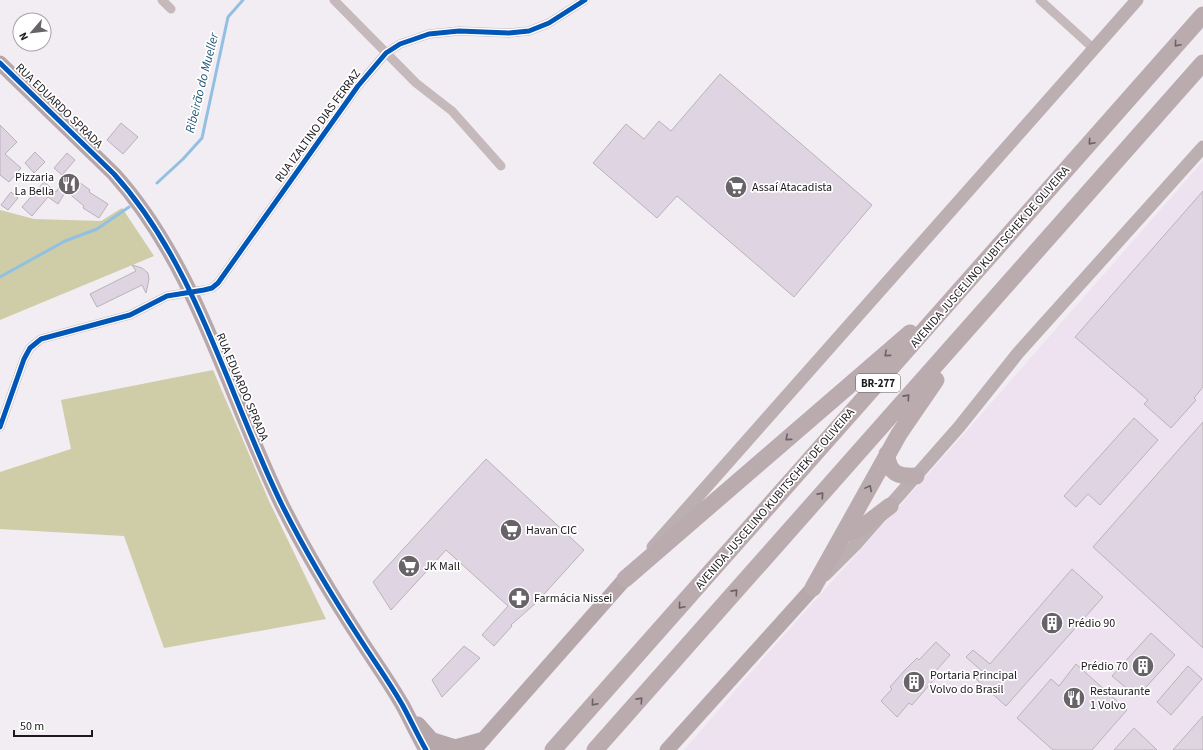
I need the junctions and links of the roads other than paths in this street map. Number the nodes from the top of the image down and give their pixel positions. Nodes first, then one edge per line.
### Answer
1 (162, 0) edge
2 (334, 0) edge
3 (585, 0) edge
4 (1040, 0) edge
5 (1138, 0) edge
6 (171, 9) dead end
7 (1203, 15) edge
8 (1094, 49) junction
9 (386, 53) junction
10 (0, 63) edge
11 (1203, 63) edge
12 (1133, 142) junction
13 (1203, 147) edge
14 (501, 166) dead end
15 (959, 292) junction
16 (190, 293) junction
17 (0, 427) edge
18 (887, 454) junction
19 (916, 476) junction
20 (890, 506) junction
21 (843, 535) junction
22 (625, 579) junction
23 (813, 588) junction
24 (485, 738) junction
25 (433, 747) edge
26 (474, 750) edge
27 (553, 750) edge
28 (595, 750) edge
29 (667, 750) edge

1 - 6 street
2 - 9 street
3 - 9 street, RUA IZALTINO DIAS FERRAZ
4 - 8 street
5 - 8 main road
7 -> 15 highway, AVENIDA JUSCELINO KUBITSCHEK DE OLIVEIRA / BR-277
8 - 22 main road
9 - 14 street
9 - 16 street, RUA IZALTINO DIAS FERRAZ
10 - 16 main road, RUA EDUARDO SPRADA
11 - 12 highway, BR-277
12 - 18 highway
28 -> 12 highway, BR-277
13 - 19 main road
15 -> 22 highway
15 -> 27 highway, AVENIDA JUSCELINO KUBITSCHEK DE OLIVEIRA / BR-277
16 - 17 street, RUA IZALTINO DIAS FERRAZ
16 - 25 main road, RUA EDUARDO SPRADA
18 - 19 highway
21 -> 18 highway
19 - 20 main road
20 - 21 highway
20 - 23 main road
21 - 23 highway
22 - 24 main road
23 - 29 main road
24 - 25 main road
24 - 26 main road

